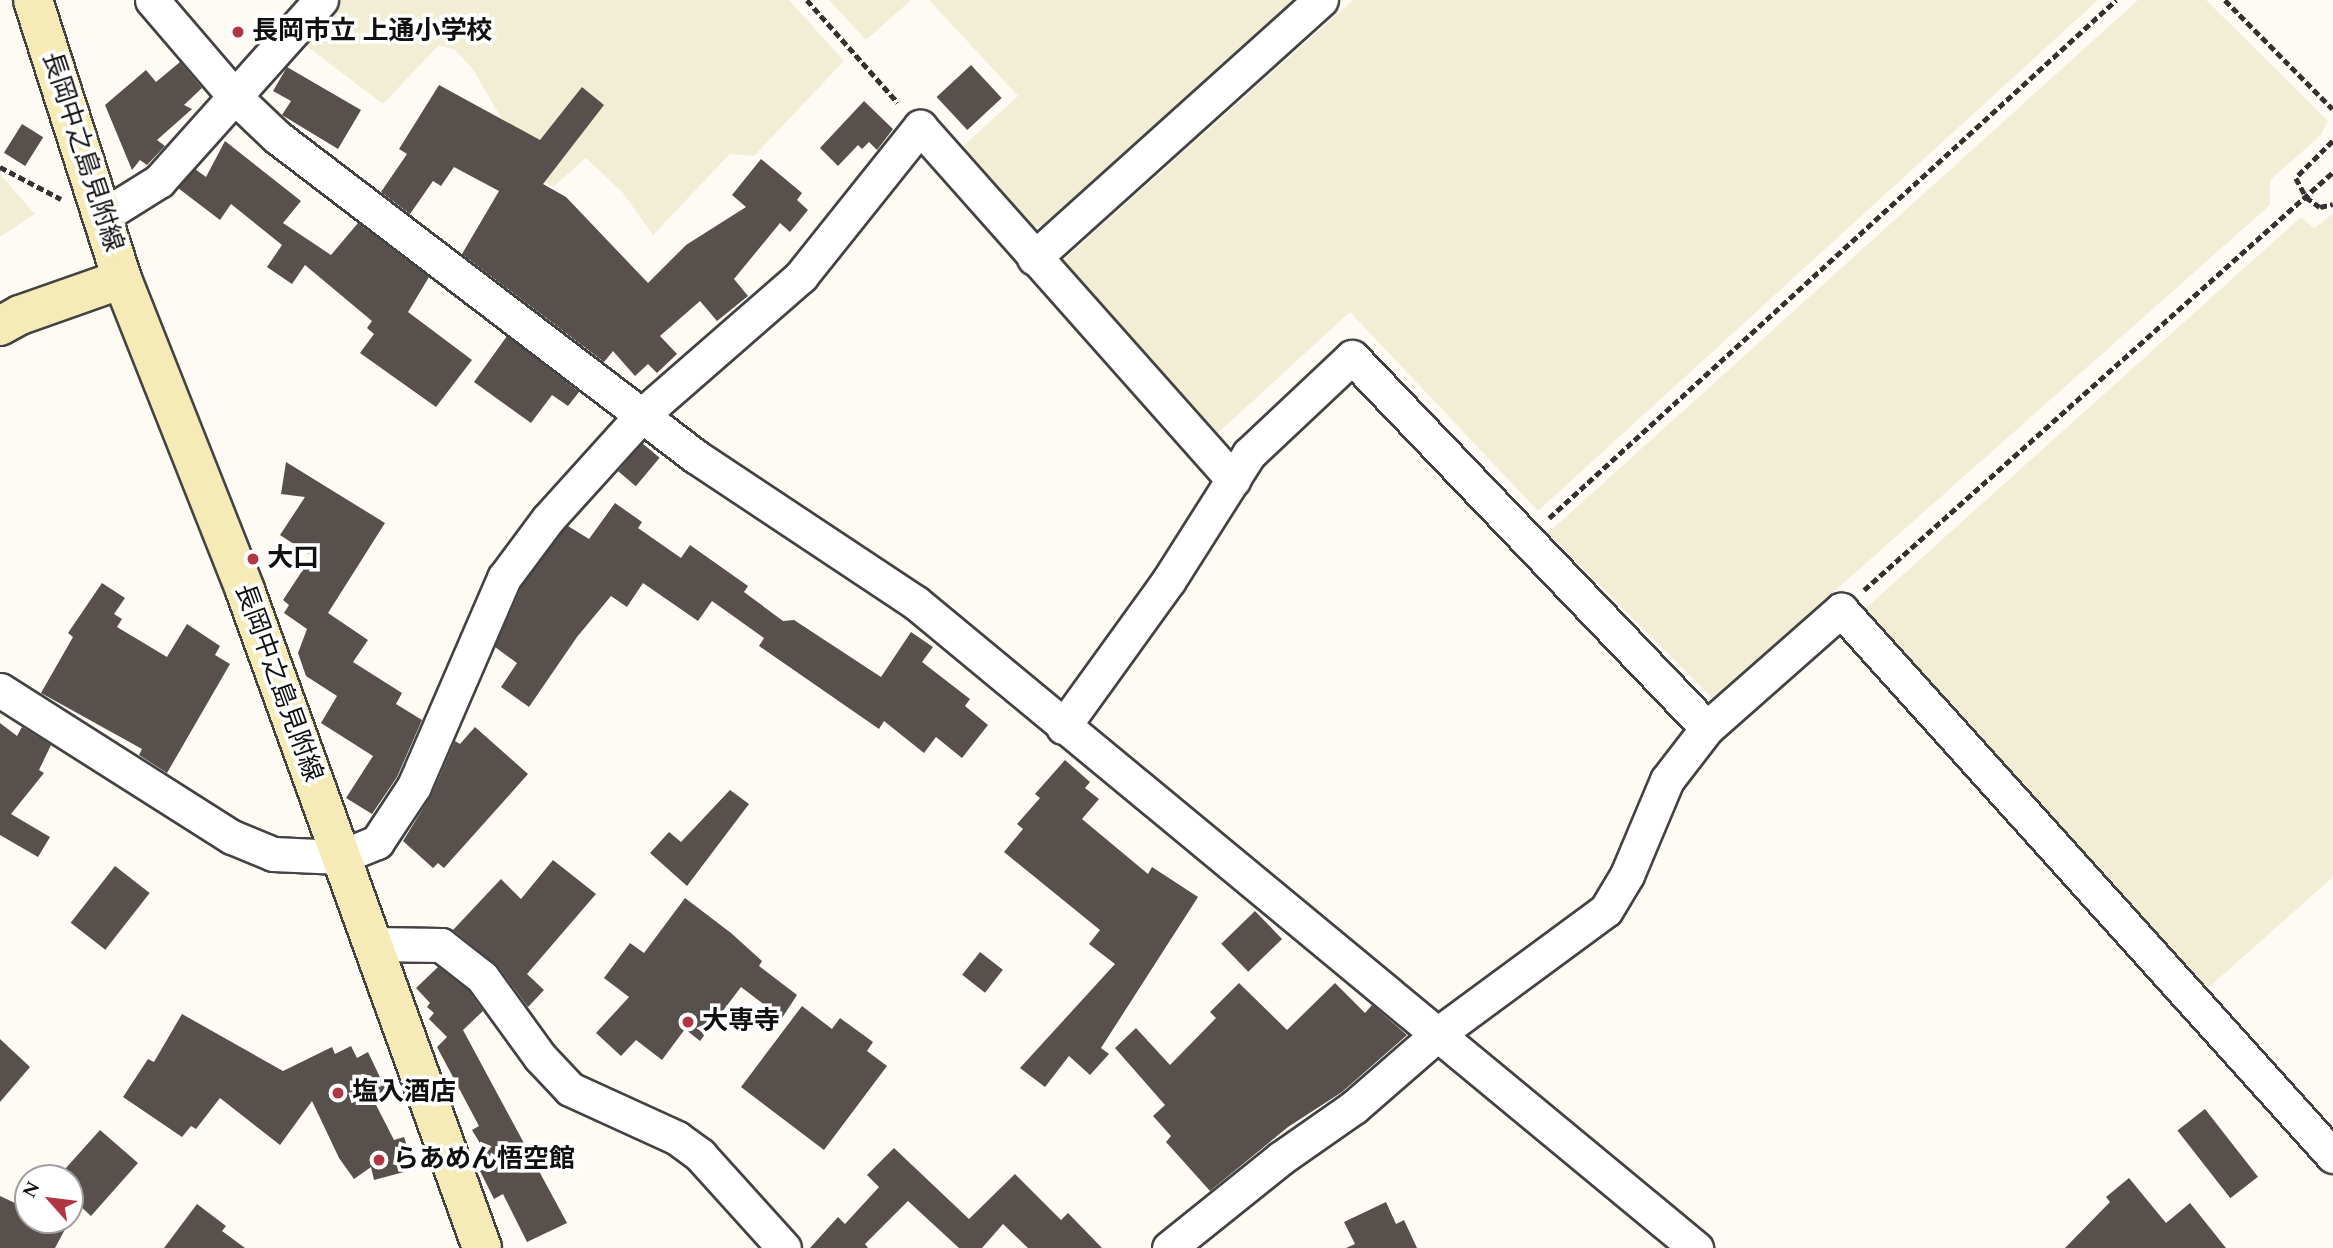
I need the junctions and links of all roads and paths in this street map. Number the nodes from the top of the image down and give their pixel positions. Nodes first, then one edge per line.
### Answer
1 (33, 0) edge
2 (152, 0) edge
3 (321, 0) edge
4 (807, 0) edge
5 (1321, 0) edge
6 (2116, 0) edge
7 (2225, 0) edge
8 (236, 98) junction
9 (2333, 109) edge
10 (920, 127) junction
11 (2333, 141) edge
12 (0, 167) edge
13 (2333, 172) edge
14 (2306, 197) junction
15 (2333, 204) edge
16 (103, 216) junction
17 (1034, 258) junction
18 (122, 279) junction
19 (0, 326) edge
20 (643, 414) junction
21 (1233, 480) junction
22 (1526, 540) junction
23 (1841, 610) junction
24 (0, 690) edge
25 (1063, 727) junction
26 (1707, 728) junction
27 (340, 857) junction
28 (373, 944) junction
29 (1439, 1033) junction
30 (2333, 1156) edge
31 (482, 1248) edge
32 (784, 1248) edge
33 (1169, 1248) edge
34 (1696, 1248) edge

1 - 16 main road, 長岡中之島見附線
2 - 8 street
3 - 8 street
4 - 10 path
5 - 17 street
6 - 22 path
7 - 9 path
8 - 16 street
8 - 20 street
10 - 17 street
10 - 20 street
11 - 14 path
12 - 16 path
13 - 14 path
14 - 15 path
14 - 23 path
16 - 18 main road, 長岡中之島見附線
17 - 21 street
18 - 19 main road
18 - 27 main road, 長岡中之島見附線
20 - 25 street
20 - 27 street
21 - 22 street
21 - 25 street
22 - 26 street
23 - 26 street
23 - 30 street
24 - 27 street
25 - 29 street
26 - 29 street
27 - 28 main road, 長岡中之島見附線
28 - 31 main road, 長岡中之島見附線
28 - 32 street
29 - 33 street
29 - 34 street

